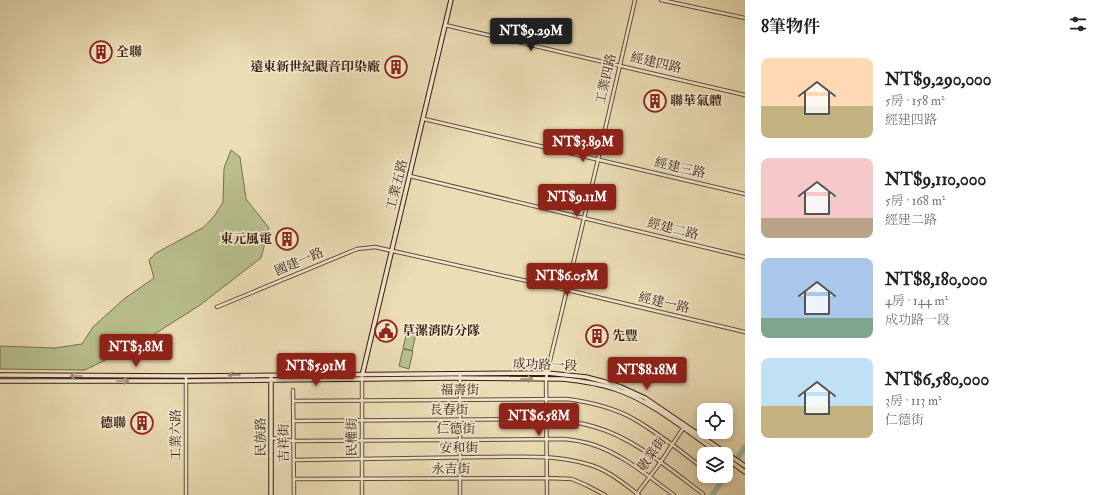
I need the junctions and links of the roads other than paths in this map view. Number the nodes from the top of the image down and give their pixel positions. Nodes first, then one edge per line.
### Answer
1 (451, 0) edge
2 (635, 0) edge
3 (661, 0) edge
4 (745, 18) edge
5 (446, 25) junction
6 (620, 65) junction
7 (745, 95) edge
8 (424, 119) junction
9 (598, 160) junction
10 (410, 176) junction
11 (745, 194) edge
12 (584, 218) junction
13 (392, 250) junction
14 (745, 257) edge
15 (568, 290) junction
16 (217, 307) dead end
17 (745, 332) edge
18 (547, 373) junction
19 (272, 375) junction
20 (0, 376) edge
21 (186, 376) junction
22 (460, 376) junction
23 (362, 377) junction
24 (546, 379) junction
25 (270, 380) junction
26 (0, 381) edge
27 (186, 381) junction
28 (293, 390) dead end
29 (546, 399) junction
30 (362, 400) junction
31 (460, 400) junction
32 (293, 401) junction
33 (546, 419) junction
34 (293, 421) junction
35 (362, 421) junction
36 (460, 421) junction
37 (684, 426) junction
38 (271, 438) junction
39 (546, 439) junction
40 (362, 440) junction
41 (460, 440) junction
42 (294, 441) junction
43 (672, 444) junction
44 (711, 447) edge
45 (548, 457) junction
46 (460, 458) junction
47 (362, 459) junction
48 (294, 460) junction
49 (660, 463) junction
50 (733, 463) edge
51 (697, 464) edge
52 (744, 465) edge
53 (745, 472) edge
54 (649, 477) junction
55 (548, 478) junction
56 (363, 479) junction
57 (460, 479) junction
58 (294, 480) junction
59 (703, 494) edge
60 (186, 495) edge
61 (271, 495) edge
62 (294, 495) edge
63 (362, 495) edge
64 (460, 495) edge
65 (548, 495) edge
66 (604, 495) edge
67 (637, 495) edge
68 (674, 495) edge

1 - 5 street, 工業五路
2 - 6 street, 工業四路
3 - 4 street
5 - 6 street, 經建四路
5 - 8 street, 工業五路
6 - 7 street, 經建四路
6 - 9 street, 工業四路
8 - 9 street, 經建三路
8 - 10 street, 工業五路
9 - 11 street, 經建三路
9 - 12 street, 工業四路
10 - 12 street, 經建二路
10 - 13 street, 工業五路
12 - 14 street, 經建二路
12 - 15 street, 工業四路
13 - 15 street, 經建一路
13 - 16 street, 國建一路
13 - 23 street, 工業五路
15 - 17 street, 經建一路
15 - 18 street, 工業四路
18 - 22 street, 成功路一段
18 - 24 street, 工業四路
18 - 37 street, 成功路一段
19 -> 21 street
19 - 23 street
19 - 25 street
21 -> 20 street
21 - 27 street, 工業六路
22 - 23 street, 成功路一段
22 -> 24 street, 成功路一段
22 - 31 street
23 - 25 street
23 - 30 street, 民權街
24 - 29 street, 工業四路
24 - 37 street, 成功路一段
25 - 27 street
25 - 38 street, 民族路
26 -> 27 street
27 - 60 street, 工業六路
28 - 32 street, 吉祥街
29 - 31 street, 福壽街
29 - 33 street, 工業四路
29 - 43 street, 福壽街
30 - 31 street, 福壽街
30 - 32 street, 福壽街
30 - 35 street, 民權街
31 - 36 street
32 - 34 street, 吉祥街
33 - 36 street, 長春街
33 - 39 street, 工業四路
33 - 49 street, 長春街
34 - 35 street, 長春街
34 - 42 street, 吉祥街
35 - 36 street, 長春街
35 - 40 street, 民權街
36 - 41 street
37 - 43 street, 敬業街
37 - 44 street, 成功路一段
37 - 52 street, 成功路一段
38 - 42 street, 仁德街
38 - 61 street, 民族路
39 - 41 street, 仁德街
39 - 45 street, 工業四路
39 - 54 street, 仁德街
40 - 41 street, 仁德街
40 - 42 street, 仁德街
40 - 47 street, 民權街
41 - 46 street
42 - 48 street, 吉祥街
43 - 49 street, 敬業街
43 - 51 street, 福壽街
45 - 46 street, 安和街
45 - 55 street, 工業四路
45 - 67 street, 安和街
46 - 47 street, 安和街
46 - 57 street
47 - 48 street, 安和街
47 - 56 street, 民權街
48 - 58 street, 吉祥街
49 - 54 street, 敬業街
49 - 59 street, 長春街
50 - 53 street
54 - 67 street, 敬業街
54 - 68 street, 仁德街
55 - 57 street, 永吉街
55 - 65 street, 工業四路
55 - 66 street, 永吉街
56 - 57 street, 永吉街
56 - 58 street, 永吉街
56 - 63 street, 民權街
57 - 64 street
58 - 62 street, 吉祥街

